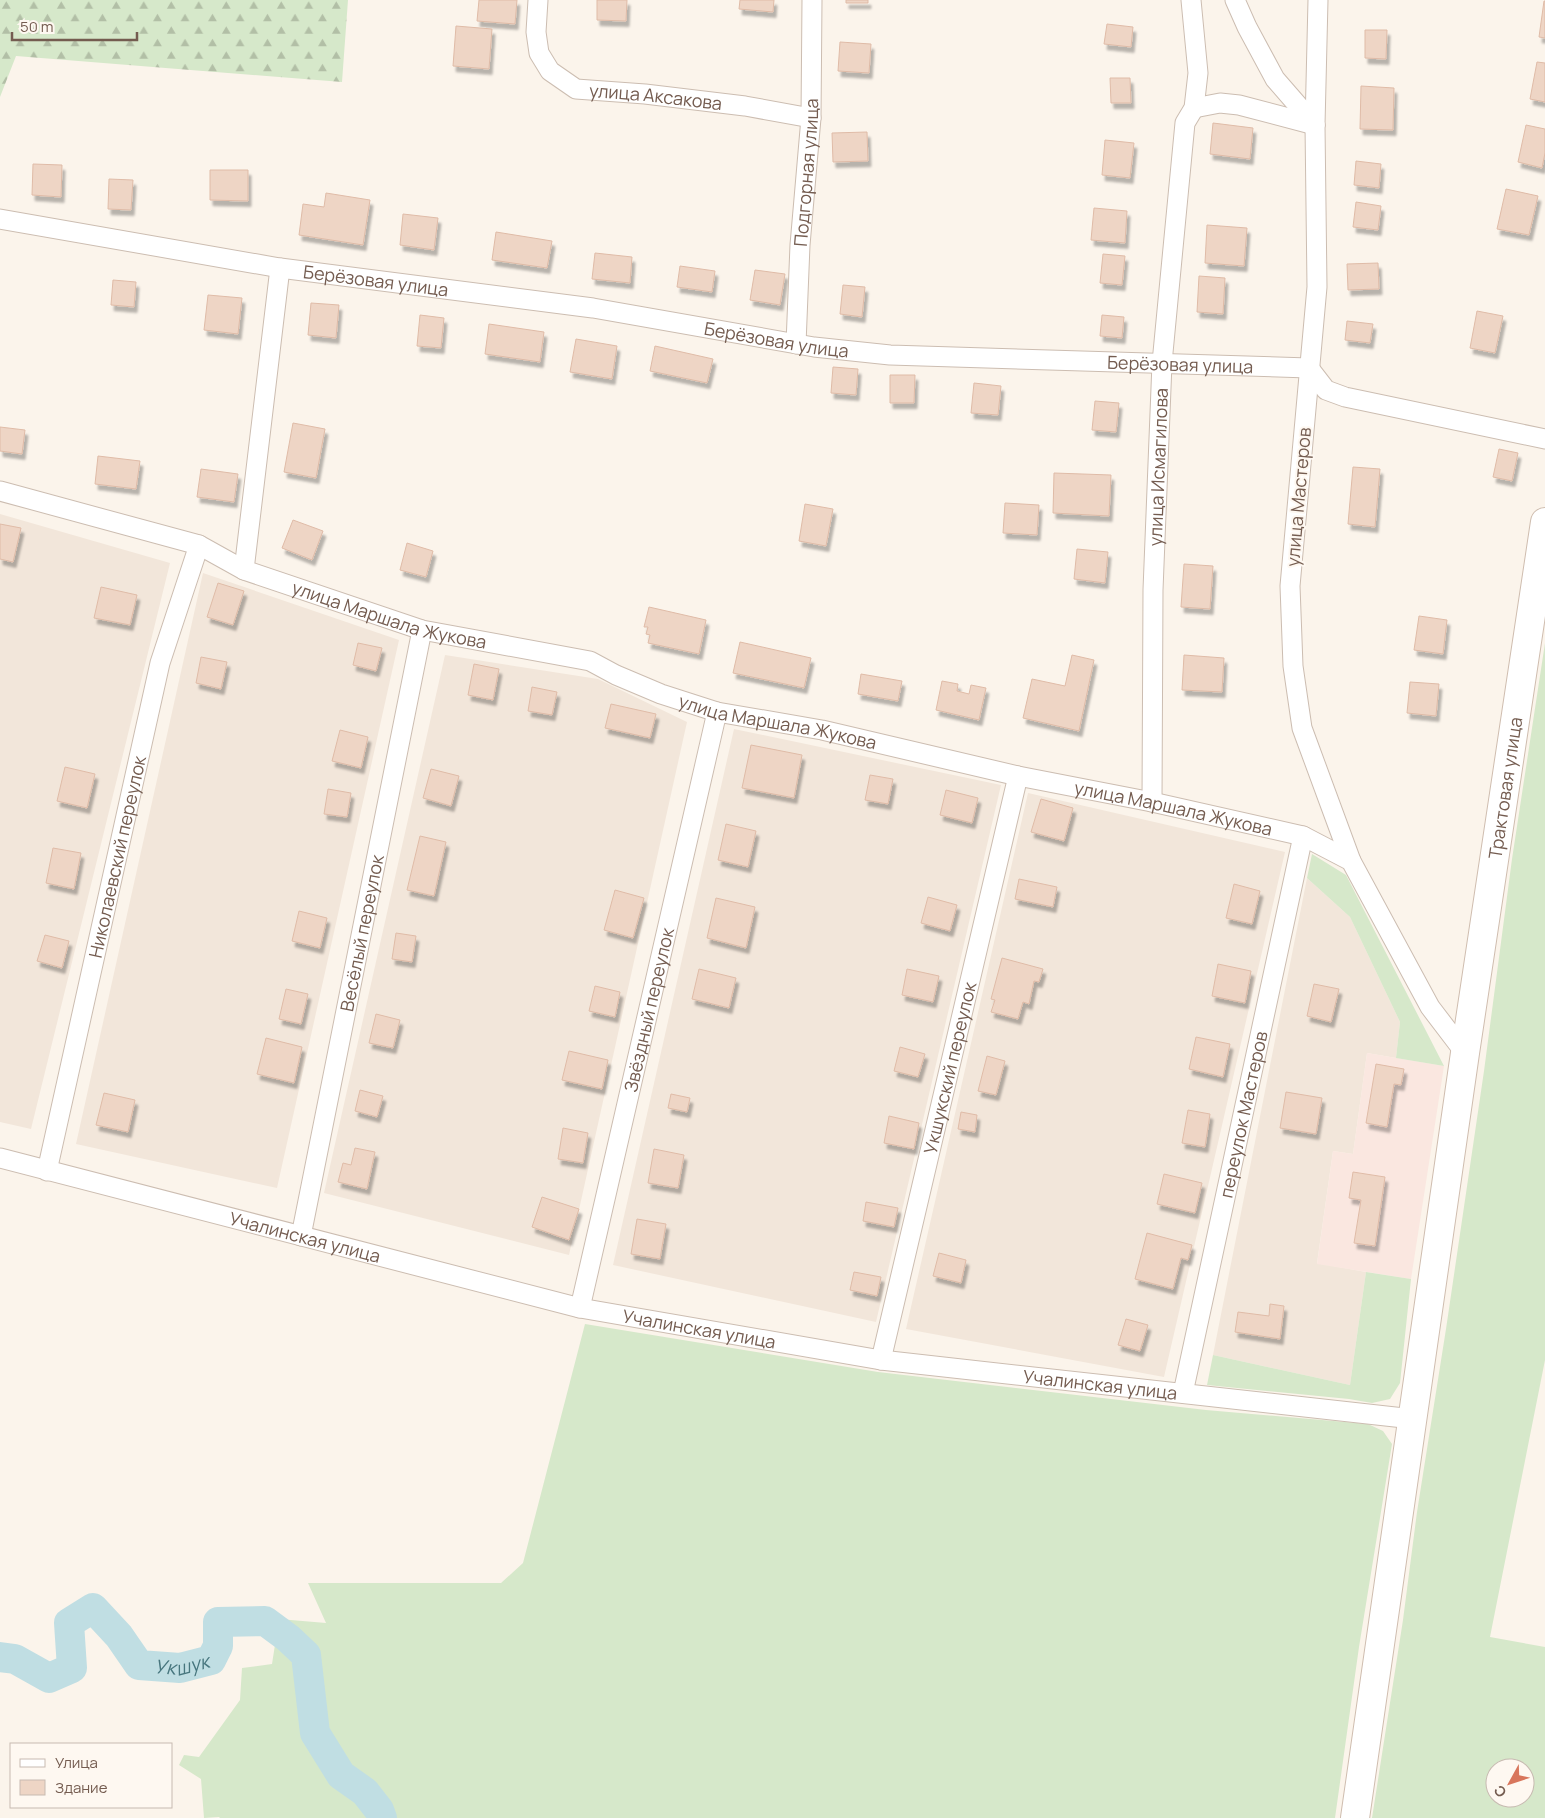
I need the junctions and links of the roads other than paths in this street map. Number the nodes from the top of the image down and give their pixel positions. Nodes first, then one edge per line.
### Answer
1 (538, 0) edge
2 (812, 0) edge
3 (1191, 0) edge
4 (1235, 0) edge
5 (1318, 0) edge
6 (1194, 108) junction
7 (811, 118) junction
8 (1315, 125) junction
9 (0, 219) edge
10 (280, 268) junction
11 (796, 344) junction
12 (1162, 363) junction
13 (1309, 368) junction
14 (1545, 439) edge
15 (0, 491) edge
16 (1545, 522) edge
17 (200, 545) junction
18 (244, 570) junction
19 (422, 630) junction
20 (717, 712) junction
21 (1018, 776) junction
22 (1152, 802) junction
23 (1303, 836) junction
24 (1350, 861) junction
25 (1465, 1053) junction
26 (0, 1158) edge
27 (47, 1171) junction
28 (301, 1236) junction
29 (580, 1308) junction
30 (881, 1360) junction
31 (1183, 1393) junction
32 (1413, 1419) junction
33 (1355, 1818) edge

1 - 7 street, улица Аксакова
2 - 7 street, Подгорная улица
3 - 6 street, улица Исмагилова
4 - 8 street
5 - 8 street
6 - 8 street
6 - 12 street, улица Исмагилова
7 - 11 street, Подгорная улица
8 - 13 street, улица Мастеров
9 - 10 street, Берёзовая улица
10 - 11 street, Берёзовая улица
10 - 18 street
11 - 12 street, Берёзовая улица
12 - 13 street, Берёзовая улица
12 - 22 street, улица Исмагилова
13 - 14 street
13 - 24 street, улица Мастеров
15 - 17 street, улица Маршала Жукова
16 - 25 main road, Трактовая улица
17 - 18 street, улица Маршала Жукова
17 - 27 street, Николаевский переулок
18 - 19 street, улица Маршала Жукова
19 - 20 street, улица Маршала Жукова
19 - 28 street, Весёлый переулок
20 - 21 street, улица Маршала Жукова
20 - 29 street, Звёздный переулок
21 - 22 street, улица Маршала Жукова
21 - 30 street, Укшукский переулок
22 - 23 street, улица Маршала Жукова
23 - 24 street, улица Маршала Жукова
23 - 31 street, переулок Мастеров
24 - 25 street
25 - 32 main road, Трактовая улица
26 - 27 street, Учалинская улица
27 - 28 street, Учалинская улица
28 - 29 street, Учалинская улица
29 - 30 street, Учалинская улица
30 - 31 street, Учалинская улица
31 - 32 street, Учалинская улица
32 - 33 main road, Трактовая улица

